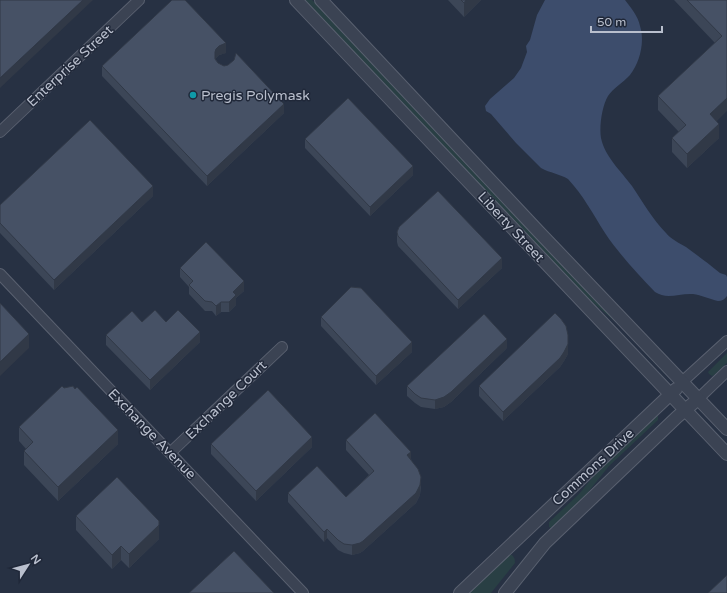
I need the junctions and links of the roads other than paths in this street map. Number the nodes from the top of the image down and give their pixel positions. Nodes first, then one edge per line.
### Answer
1 (139, 0) edge
2 (296, 0) edge
3 (321, 0) edge
4 (0, 132) edge
5 (0, 274) edge
6 (727, 341) edge
7 (282, 347) dead end
8 (727, 371) edge
9 (682, 382) junction
10 (670, 394) junction
11 (698, 398) junction
12 (685, 410) junction
13 (727, 429) edge
14 (170, 453) junction
15 (727, 454) edge
16 (303, 593) edge
17 (460, 593) edge
18 (505, 593) edge

1 - 4 street, Enterprise Street
2 - 10 street, Liberty Street
3 - 9 street, Liberty Street
5 - 14 street, Exchange Avenue
6 - 9 street, Commons Drive
7 - 14 street, Exchange Court
8 - 11 street, Commons Drive
9 - 10 street, Commons Drive
9 - 11 street, Liberty Street
10 - 12 street, Liberty Street
10 - 17 street, Commons Drive
11 - 12 street, Commons Drive
11 - 13 street, Liberty Street
12 - 15 street, Liberty Street
12 - 18 street, Commons Drive
14 - 16 street, Exchange Avenue

